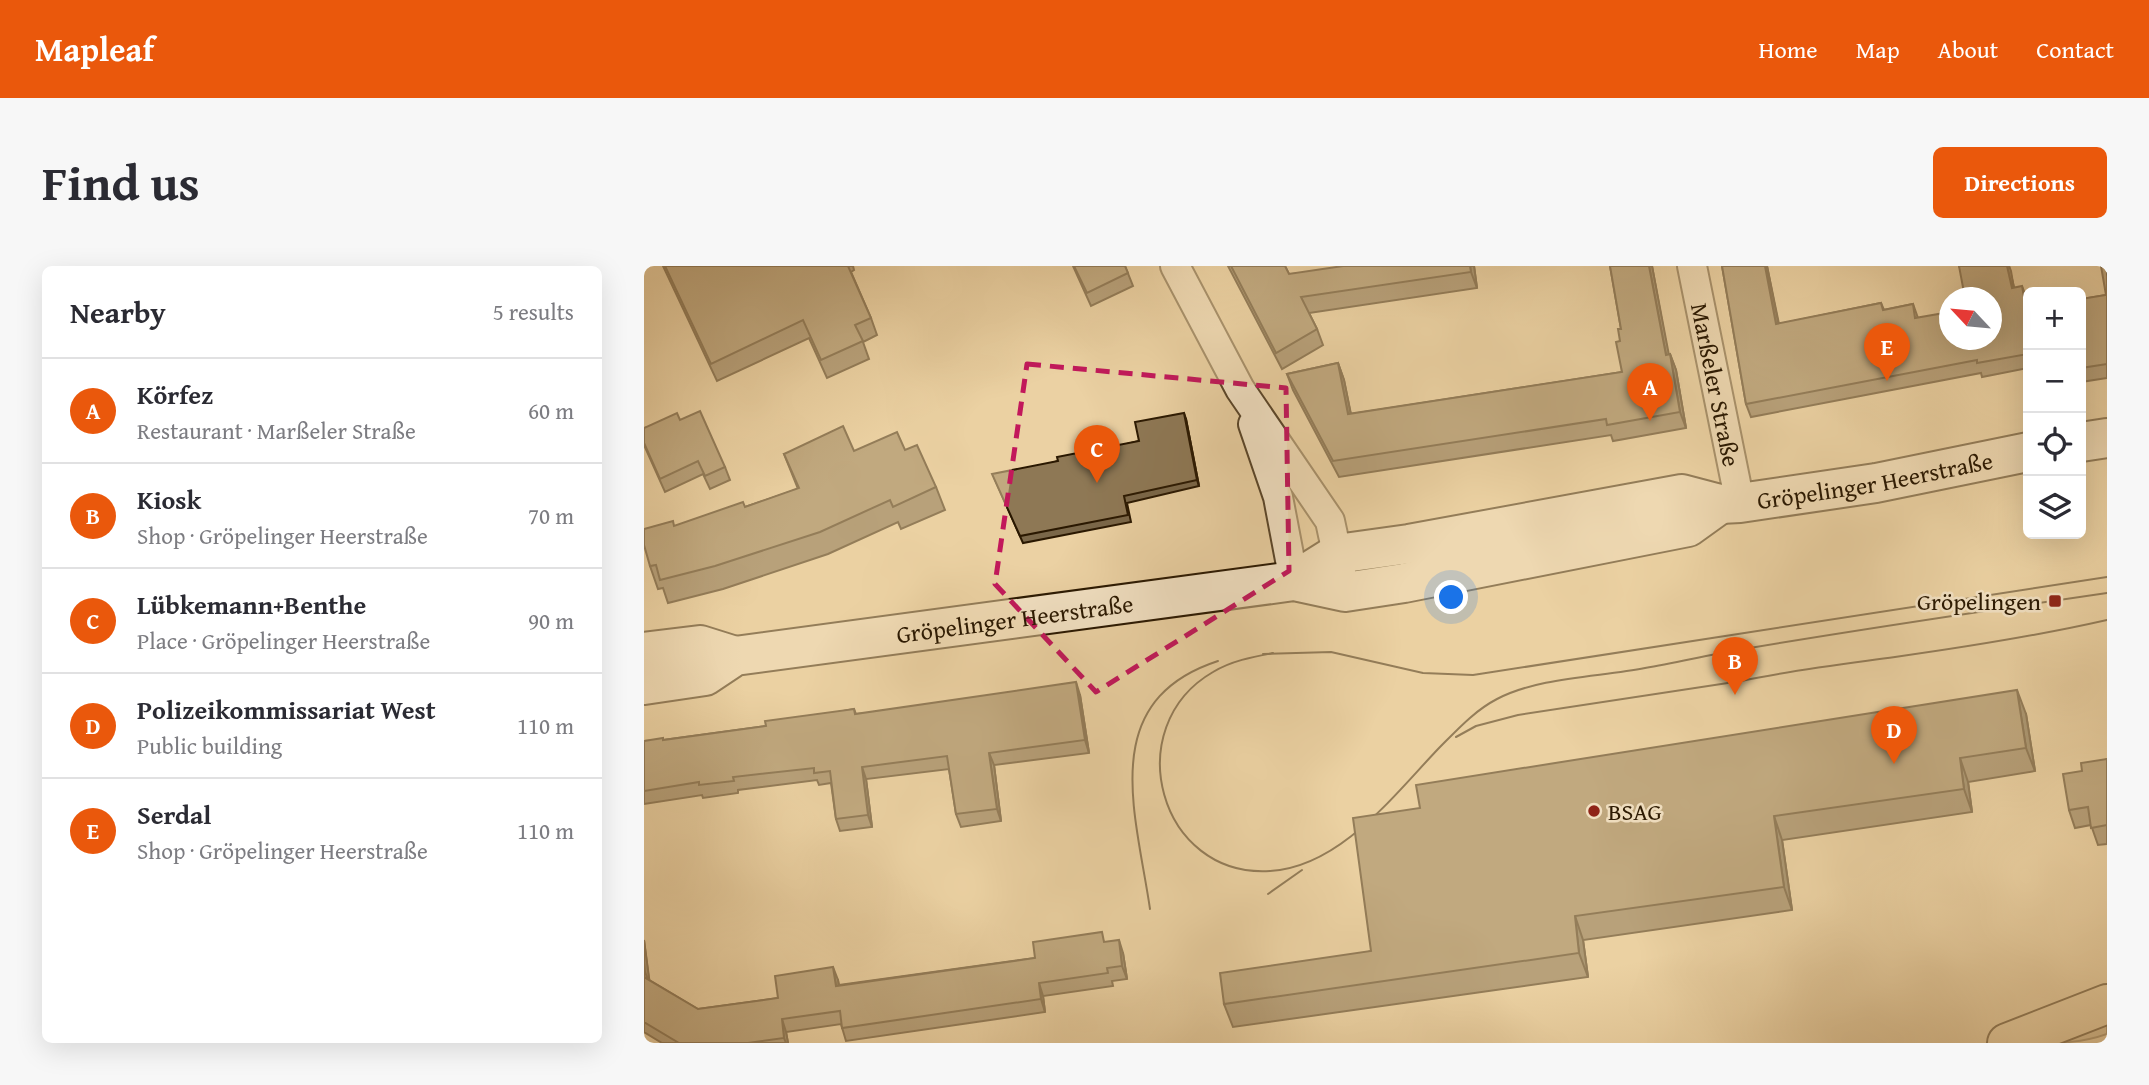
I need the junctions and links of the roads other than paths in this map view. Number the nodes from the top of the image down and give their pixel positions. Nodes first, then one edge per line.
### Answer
1 (1175, 266) edge
2 (1692, 266) edge
3 (1240, 389) junction
4 (2107, 438) edge
5 (2086, 441) edge
6 (2023, 453) edge
7 (1730, 504) junction
8 (1337, 554) junction
9 (1294, 581) junction
10 (1345, 592) junction
11 (644, 652) edge
12 (735, 656) junction
13 (644, 685) edge
14 (2107, 1004) edge
15 (2007, 1043) edge

1 - 3 street
2 - 7 street, Marßeler Straße
3 - 8 street
3 - 9 street
4 - 5 main road
6 - 7 main road, Gröpelinger Heerstraße
7 - 8 main road, Gröpelinger Heerstraße
7 - 10 main road, Gröpelinger Heerstraße
8 - 9 main road, Gröpelinger Heerstraße
8 - 10 street
9 - 10 main road, Gröpelinger Heerstraße
9 - 12 main road, Gröpelinger Heerstraße
11 - 12 main road, Gröpelinger Heerstraße
12 - 13 main road, Gröpelinger Heerstraße
14 - 15 main road

